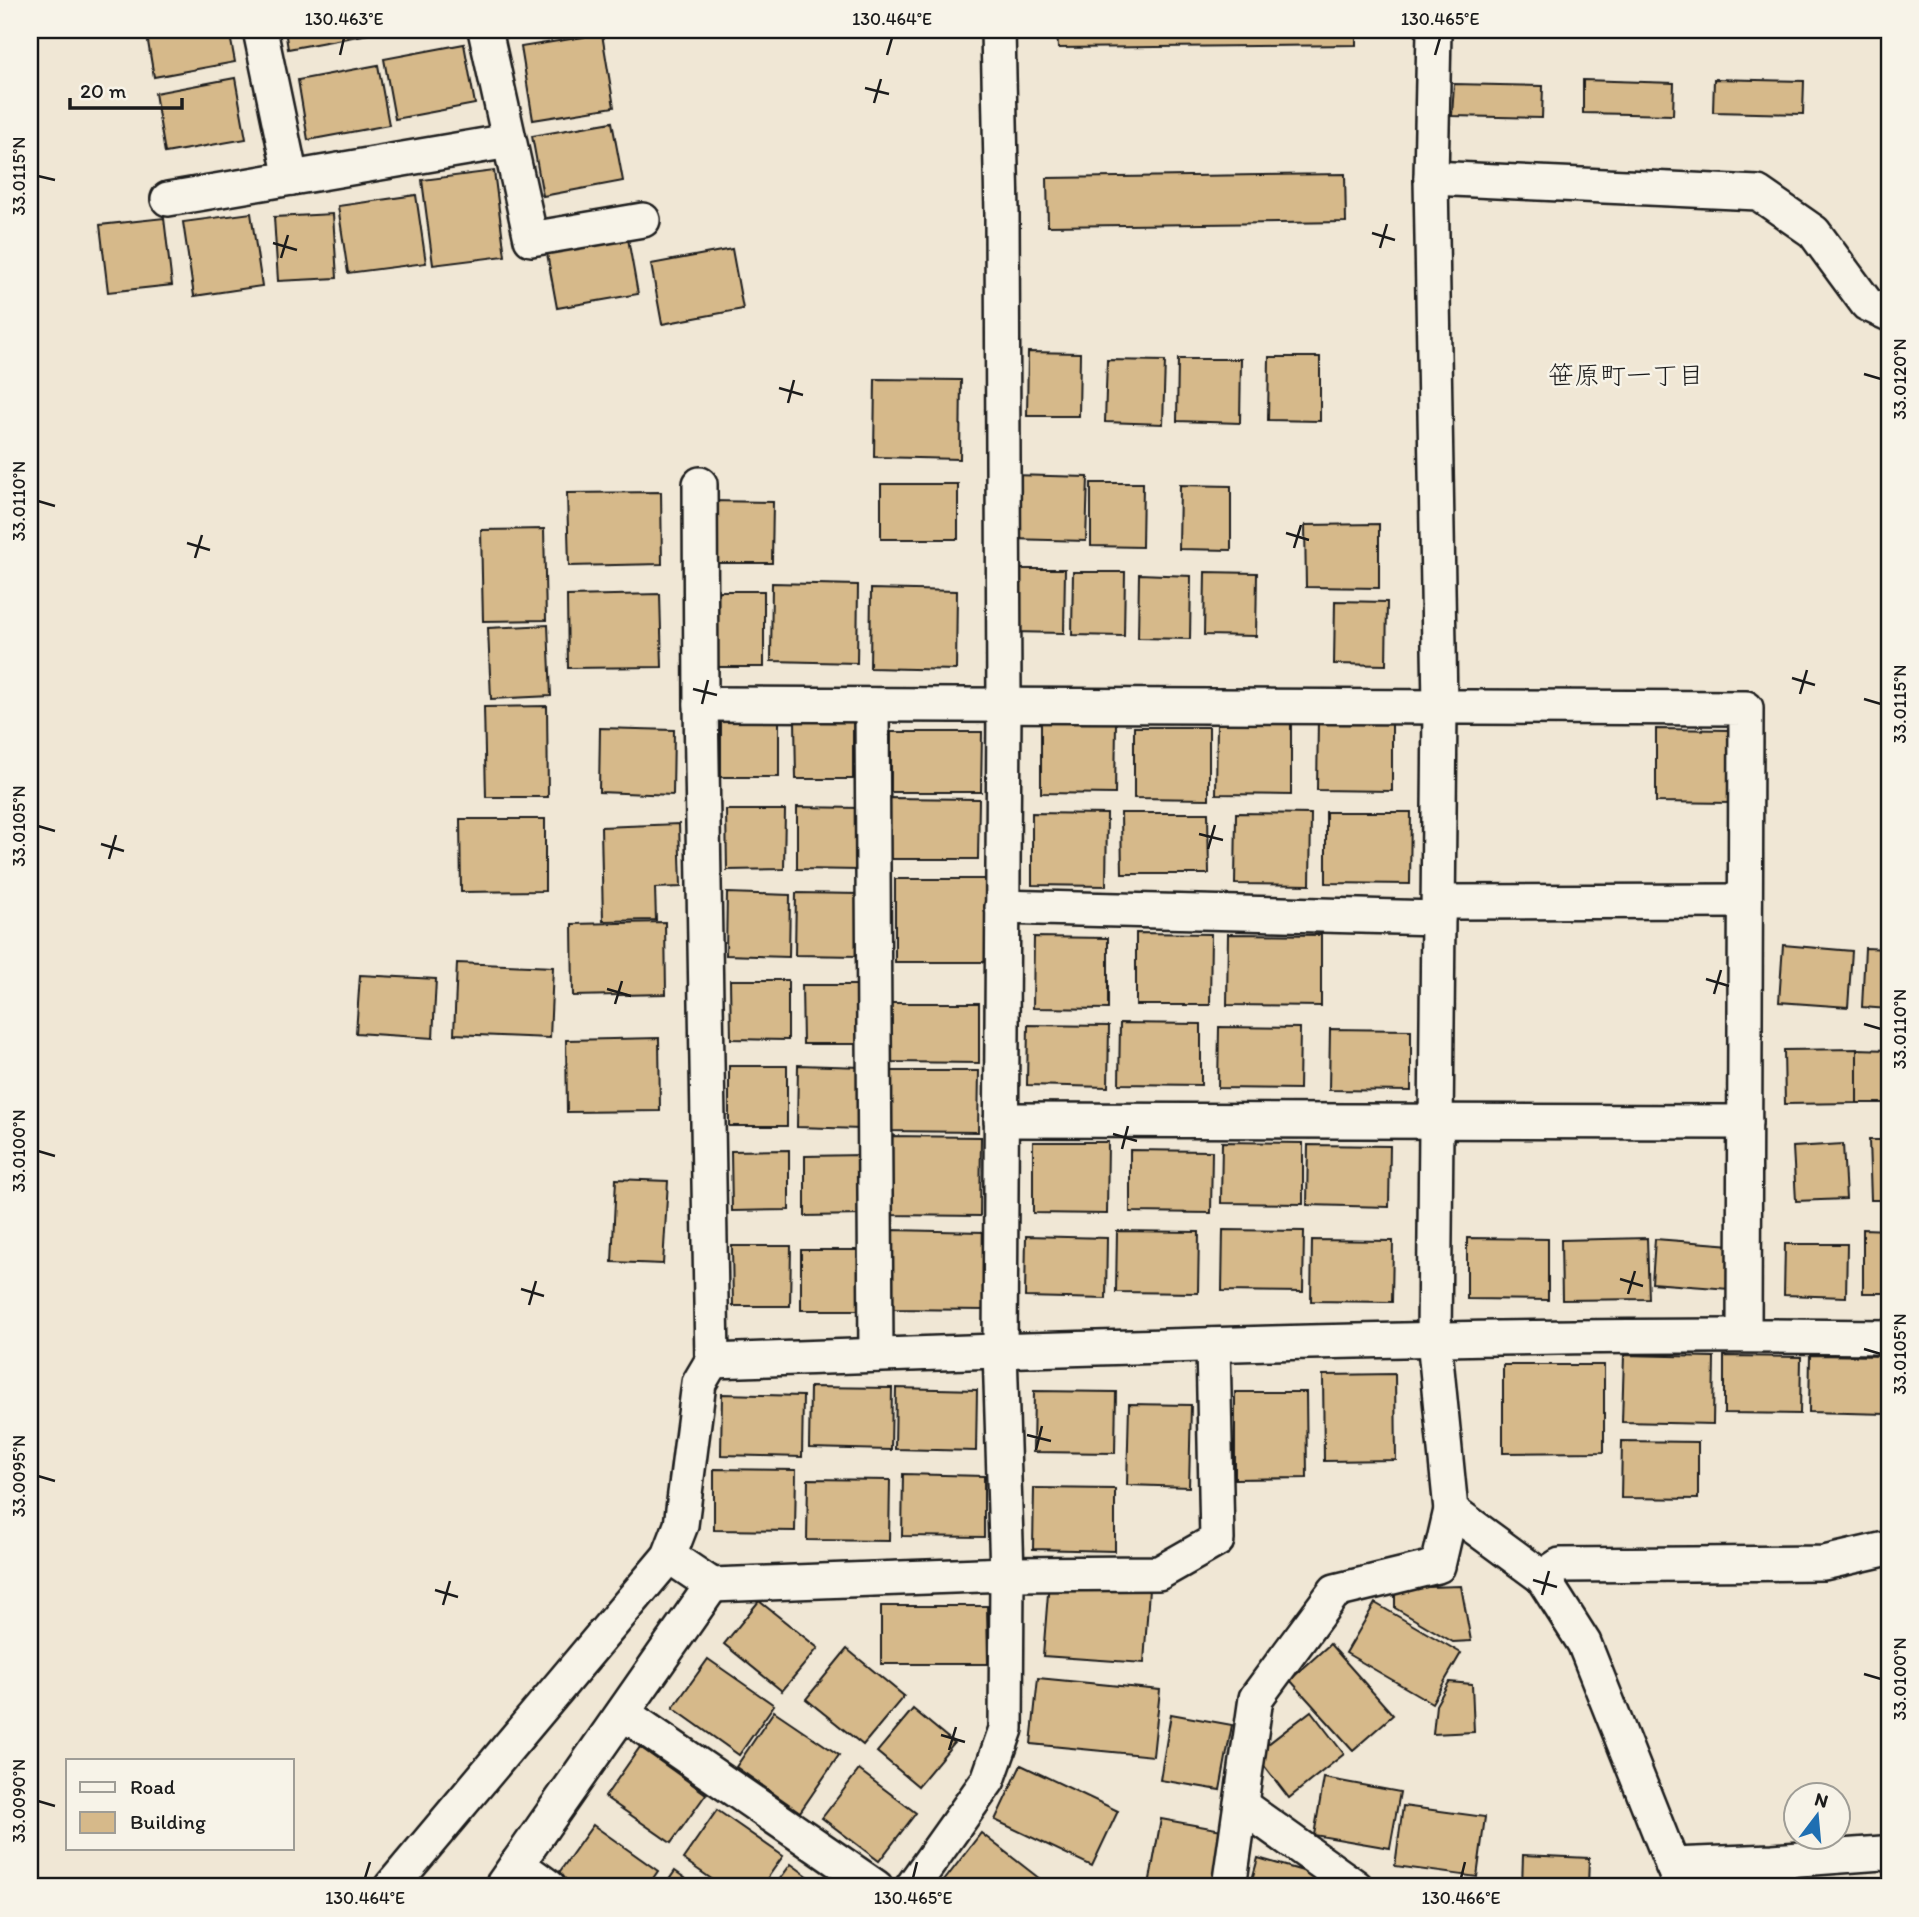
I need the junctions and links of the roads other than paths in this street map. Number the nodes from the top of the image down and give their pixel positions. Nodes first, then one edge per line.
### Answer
1 (260, 30) edge
2 (485, 30) edge
3 (998, 30) edge
4 (1434, 30) edge
5 (509, 141) junction
6 (291, 178) junction
7 (1431, 178) junction
8 (168, 199) dead end
9 (643, 220) dead end
10 (1889, 314) edge
11 (700, 484) dead end
12 (701, 704) junction
13 (872, 705) junction
14 (1004, 705) junction
15 (1440, 706) junction
16 (1745, 901) junction
17 (1002, 906) junction
18 (1439, 910) junction
19 (1002, 1120) junction
20 (1437, 1121) junction
21 (1745, 1122) junction
22 (1744, 1335) junction
23 (1889, 1337) edge
24 (1434, 1339) junction
25 (1213, 1345) junction
26 (1000, 1350) junction
27 (876, 1355) junction
28 (712, 1361) junction
29 (1451, 1510) junction
30 (1889, 1548) edge
31 (669, 1556) junction
32 (1007, 1574) junction
33 (1542, 1577) junction
34 (712, 1585) junction
35 (623, 1713) junction
36 (1241, 1805) junction
37 (1889, 1855) edge
38 (509, 1876) edge
39 (1680, 1881) edge
40 (391, 1887) edge
41 (549, 1887) edge
42 (876, 1887) edge
43 (912, 1887) edge
44 (1229, 1887) edge
45 (1356, 1887) edge

1 - 6 street
2 - 5 street
3 - 14 street
4 - 7 street
5 - 6 street
5 - 9 street
6 - 8 street
7 - 10 street
7 - 15 street
11 - 12 street
12 - 13 street
12 - 28 street
13 - 14 street
13 - 27 street
14 - 15 street
14 - 17 street
15 - 16 street
15 - 18 street
16 - 18 street
16 - 21 street
17 - 18 street
17 - 19 street
18 - 20 street
19 - 20 street
19 - 26 street
20 - 21 street
20 - 24 street
21 - 22 street
22 - 23 street
22 - 24 street
24 - 25 street
24 - 29 street
25 - 26 street
25 - 32 street
26 - 27 street
26 - 32 street
27 - 28 street
28 - 31 street
29 - 33 street
29 - 36 street
30 - 33 street
31 - 34 street
31 - 40 street
32 - 34 street
32 - 43 street
33 - 39 street
34 - 35 street
35 - 38 street
35 - 42 street
36 - 44 street
36 - 45 street
37 - 39 street
38 - 41 street

